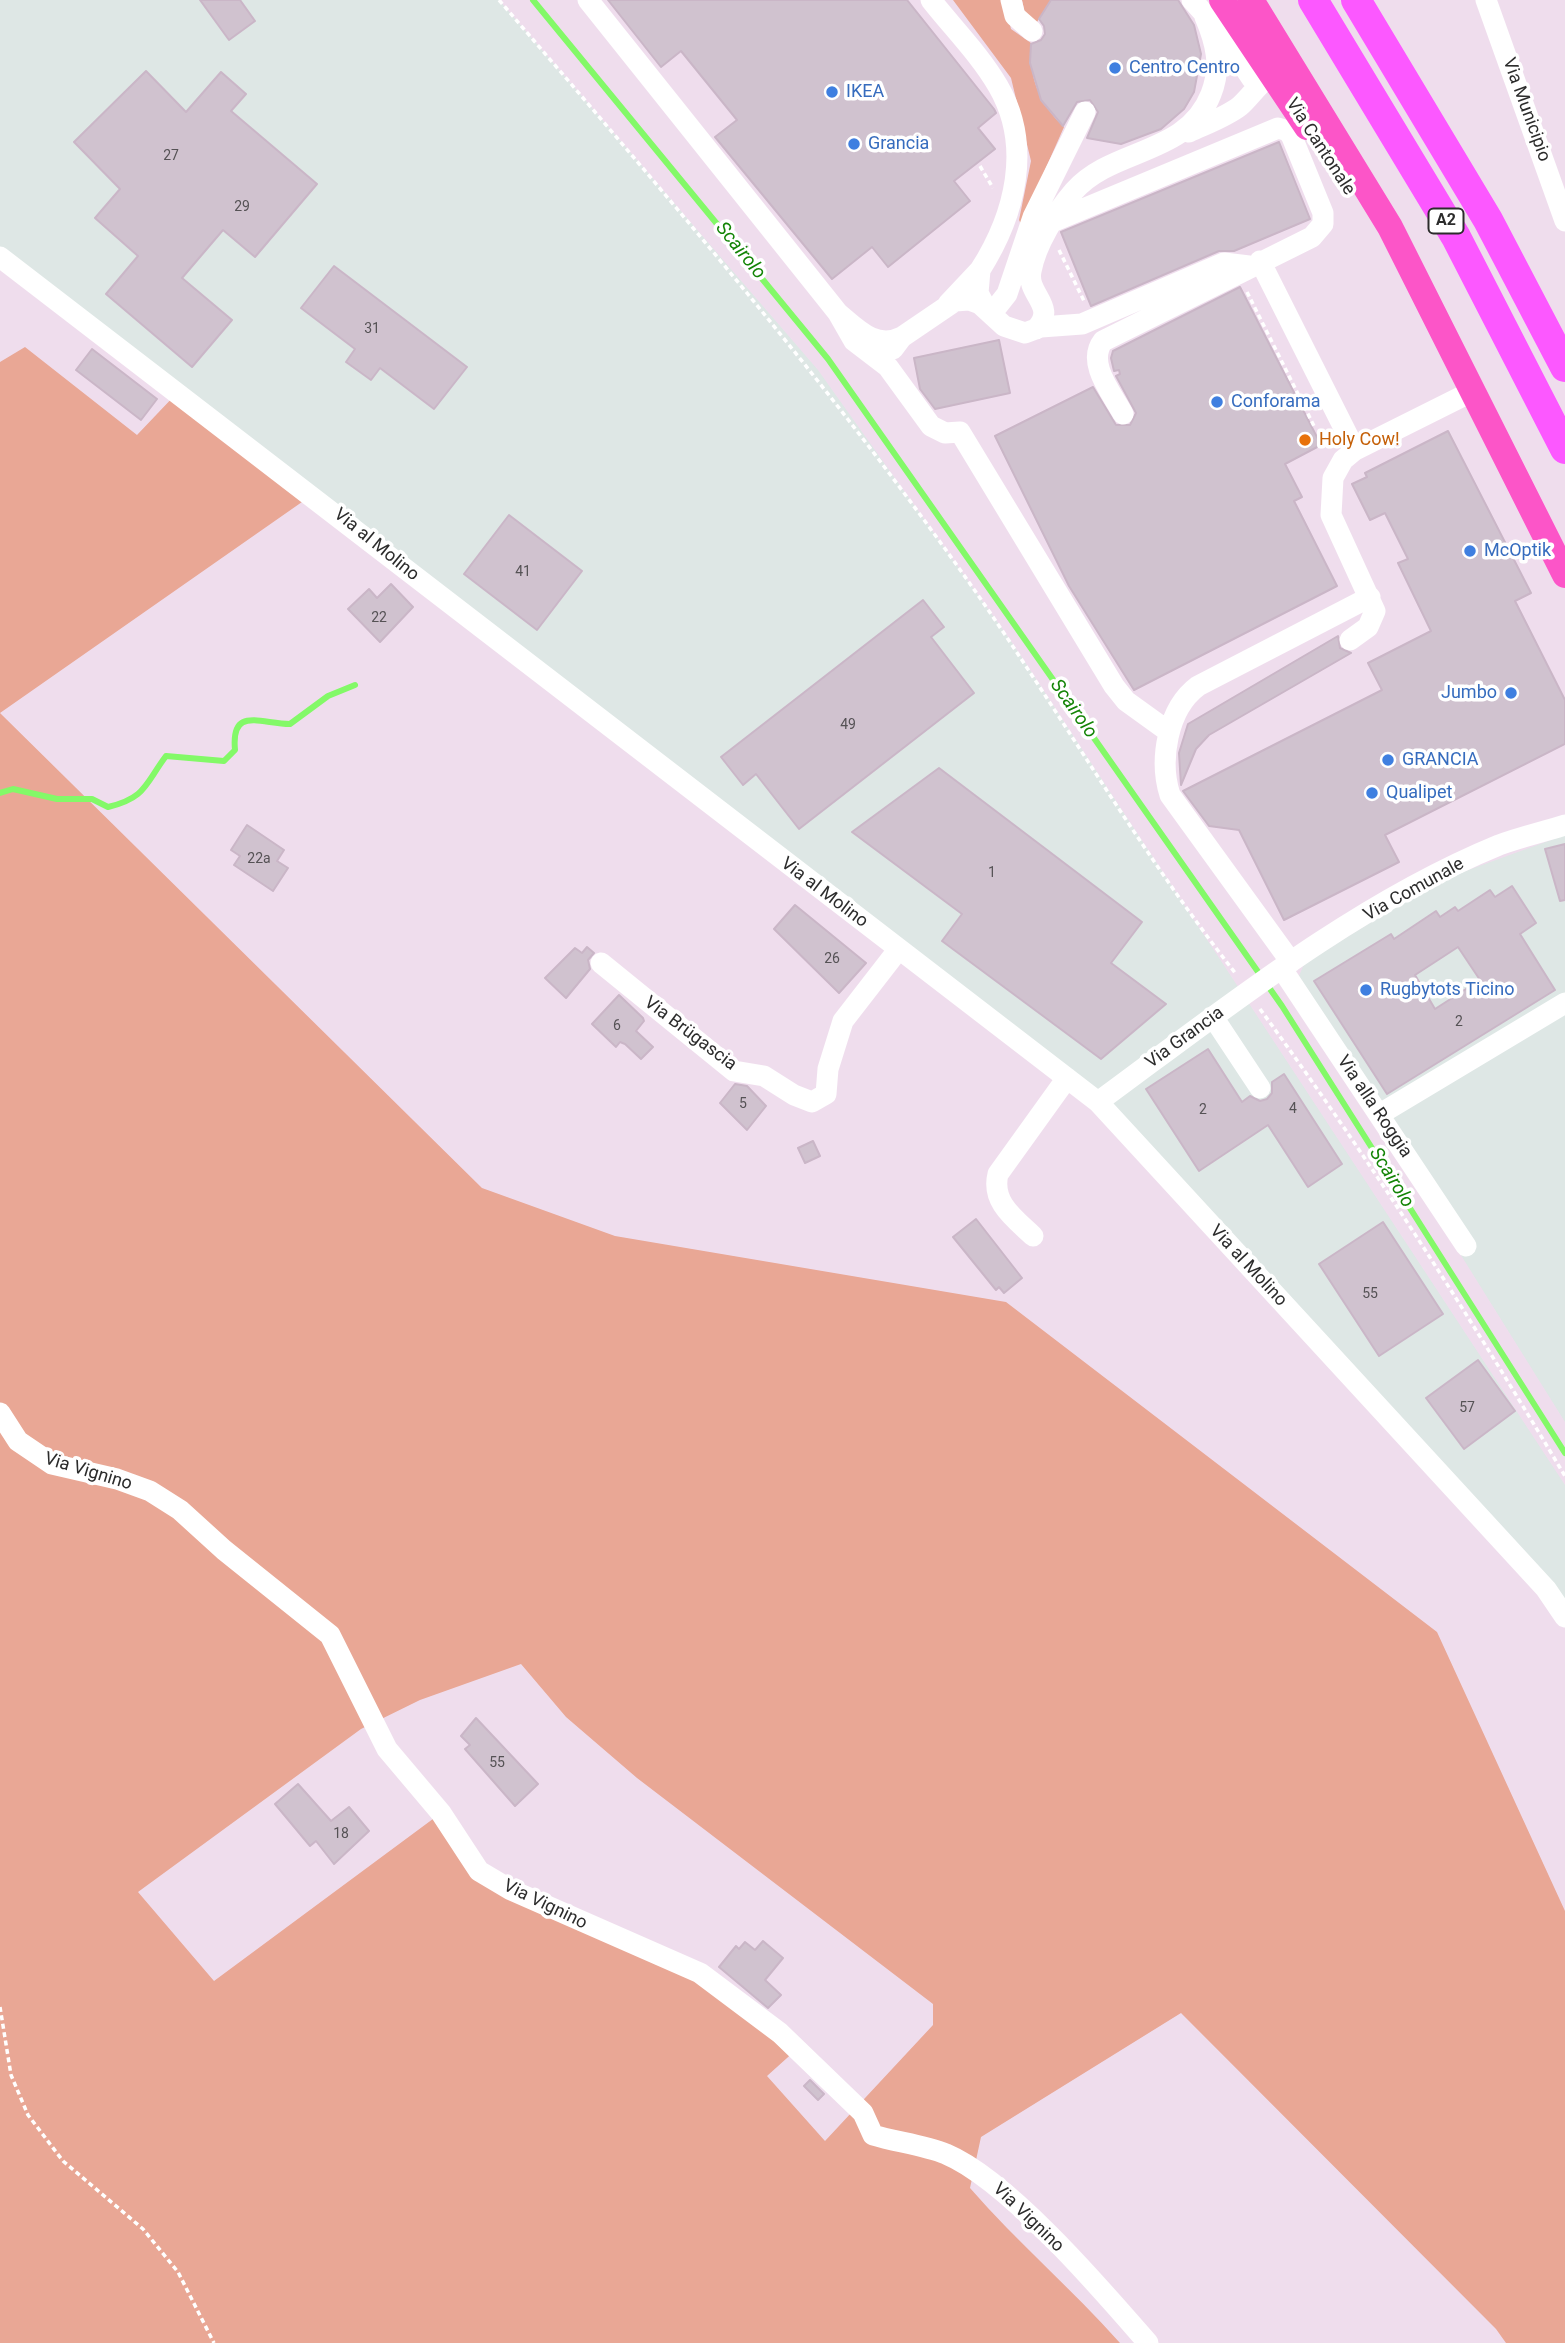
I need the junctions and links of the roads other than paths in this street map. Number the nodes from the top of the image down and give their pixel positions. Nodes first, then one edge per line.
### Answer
1 (588, 0) edge
2 (932, 0) edge
3 (1011, 0) edge
4 (1251, 0) edge
5 (1313, 0) edge
6 (1356, 0) edge
7 (1486, 0) edge
8 (1206, 6) edge
9 (1032, 30) dead end
10 (1268, 79) junction
11 (1303, 86) junction
12 (1085, 112) dead end
13 (1174, 139) junction
14 (1042, 220) junction
15 (1565, 221) edge
16 (0, 257) edge
17 (980, 270) junction
18 (1251, 270) junction
19 (1421, 293) junction
20 (948, 304) junction
21 (989, 311) junction
22 (838, 313) junction
23 (1036, 328) junction
24 (902, 337) junction
25 (1565, 367) edge
26 (894, 375) junction
27 (1474, 391) junction
28 (1123, 414) dead end
29 (1565, 449) edge
30 (1355, 450) junction
31 (1565, 575) edge
32 (1370, 597) junction
33 (1350, 640) dead end
34 (1170, 733) junction
35 (1565, 825) edge
36 (898, 950) junction
37 (601, 963) dead end
38 (1282, 969) junction
39 (1565, 1003) edge
40 (1213, 1017) junction
41 (1067, 1078) junction
42 (1260, 1088) dead end
43 (1098, 1102) junction
44 (1380, 1114) junction
45 (1033, 1236) dead end
46 (1465, 1246) dead end
47 (0, 1413) edge
48 (1565, 1618) edge
49 (1148, 2343) edge

1 - 22 street
2 - 17 street
3 - 9 street
4 - 11 main road, Via Cantonale
5 - 29 highway, A2
6 - 25 highway, A2
7 - 15 street, Via Municipio
8 - 10 main road, Via Cantonale
8 - 13 street
10 - 11 street
10 - 13 street
10 - 19 main road, Via Cantonale
11 - 19 main road, Via Cantonale
12 - 14 street
13 - 14 street
14 - 18 street
14 - 21 street
14 - 23 street
16 - 36 street, Via al Molino
17 - 20 street
17 - 21 street
18 - 23 street
18 - 28 street
18 - 30 street
19 - 27 main road, Via Cantonale
20 - 21 street
20 - 24 street
21 - 23 street
22 - 24 street
22 - 26 street
24 - 26 street
26 - 34 street
27 - 30 street
27 - 31 main road, Via Cantonale
30 - 32 street
32 - 33 street
32 - 34 street, Via alla Roggia
34 - 38 street, Via alla Roggia
35 - 38 street, Via Comunale
36 - 37 street, Via Brügascia
36 - 41 street, Via al Molino
38 - 40 street, Via Grancia
38 - 44 street, Via alla Roggia
39 - 44 street
40 - 42 street
40 - 43 street, Via Grancia
41 - 43 street, Via al Molino
41 - 45 street
43 - 48 street, Via al Molino
44 - 46 street, Via alla Roggia
47 - 49 street, Via Vignino

